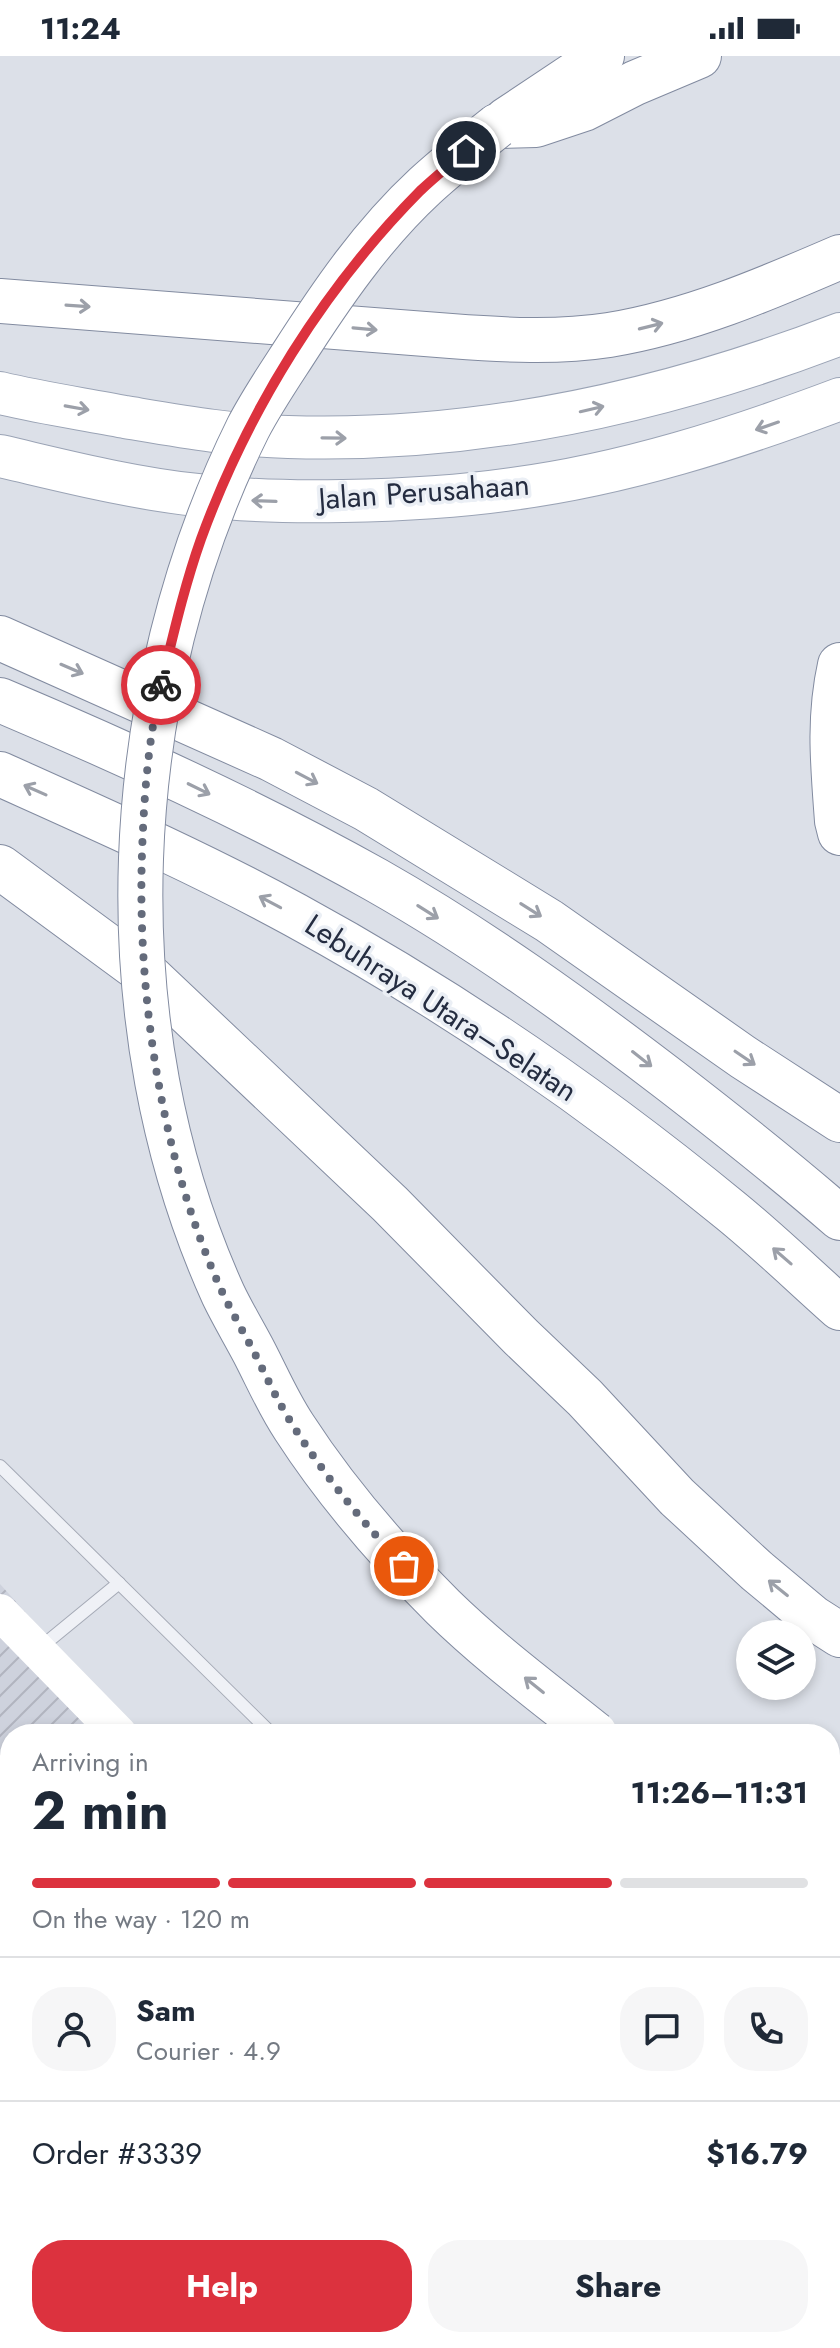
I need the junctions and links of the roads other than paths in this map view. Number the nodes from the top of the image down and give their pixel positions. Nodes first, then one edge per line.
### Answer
1 (602, 56) edge
2 (699, 56) edge
3 (497, 126) junction
4 (840, 257) edge
5 (0, 301) edge
6 (840, 334) edge
7 (0, 393) edge
8 (840, 399) edge
9 (0, 456) edge
10 (0, 638) edge
11 (840, 665) edge
12 (0, 700) edge
13 (0, 774) edge
14 (840, 833) edge
15 (0, 867) edge
16 (840, 1120) edge
17 (840, 1218) edge
18 (840, 1308) edge
19 (0, 1466) edge
20 (119, 1583) junction
21 (0, 1612) edge
22 (840, 1635) edge
23 (37, 1650) junction
24 (109, 1724) edge
25 (262, 1724) edge
26 (583, 1724) edge

1 - 3 highway
2 - 3 highway
26 -> 3 highway, bridge
5 -> 4 highway
7 -> 6 main road, Jalan Perusahaan
8 -> 9 main road, Jalan Perusahaan
10 -> 16 highway
11 - 14 highway
12 -> 17 highway
18 -> 13 highway, Lebuhraya Utara–Selatan
22 -> 15 highway
19 - 20 lane
20 - 23 lane
20 - 25 lane
21 - 23 street
23 - 24 street

